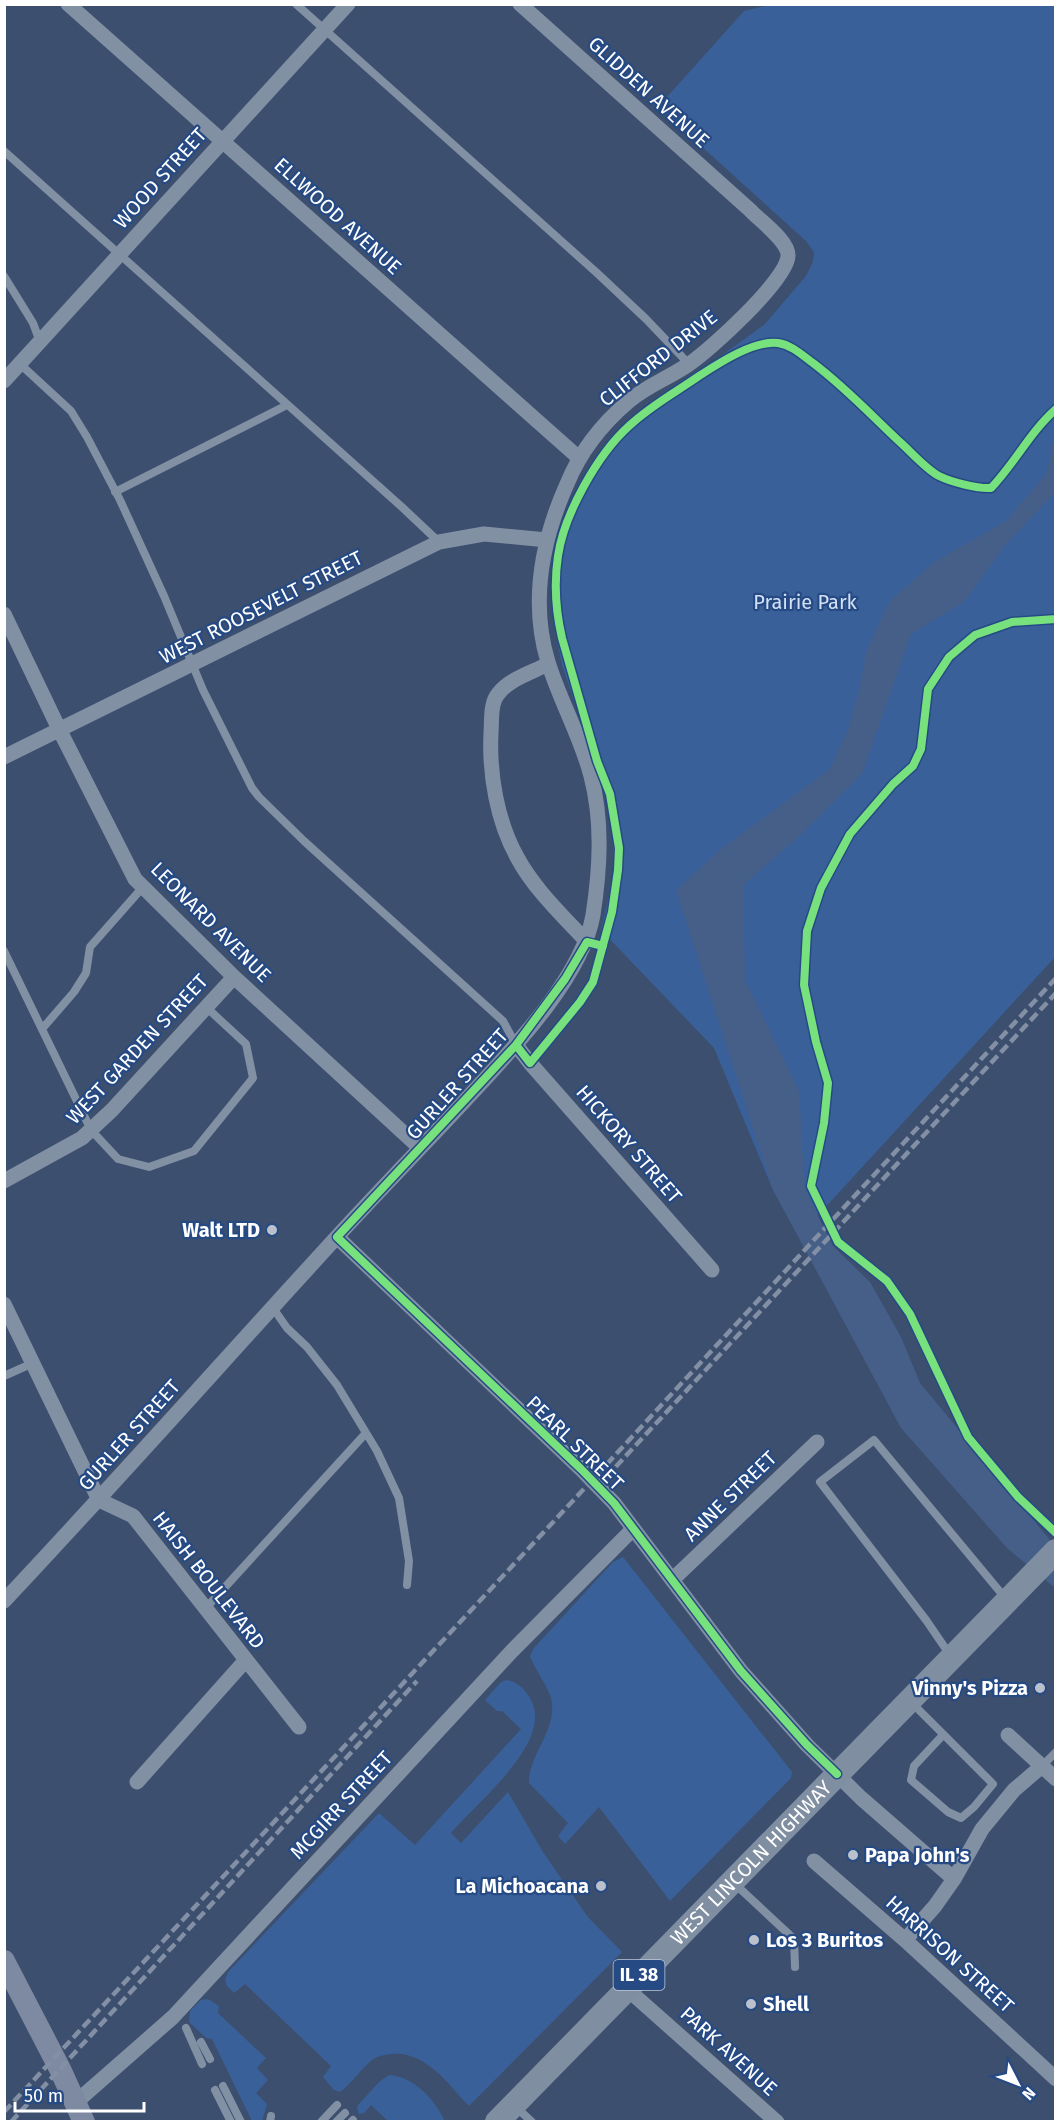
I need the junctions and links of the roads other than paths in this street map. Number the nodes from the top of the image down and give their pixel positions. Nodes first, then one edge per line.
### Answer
1 (69, 4) edge
2 (296, 4) edge
3 (348, 4) edge
4 (520, 4) edge
5 (325, 30) junction
6 (222, 142) junction
7 (4, 151) edge
8 (750, 210) joint
9 (119, 255) junction
10 (4, 276) edge
11 (40, 342) junction
12 (20, 364) junction
13 (689, 364) junction
14 (4, 381) edge
15 (287, 405) junction
16 (579, 458) junction
17 (115, 492) junction
18 (546, 540) junction
19 (439, 542) junction
20 (4, 614) edge
21 (549, 664) junction
22 (192, 665) junction
23 (60, 730) junction
24 (4, 757) edge
25 (143, 887) junction
26 (587, 942) junction
27 (4, 951) edge
28 (234, 977) junction
29 (206, 1007) junction
30 (42, 1029) junction
31 (516, 1045) junction
32 (91, 1130) junction
33 (420, 1148) junction
34 (4, 1181) edge
35 (337, 1237) junction
36 (712, 1270) dead end
37 (4, 1304) edge
38 (273, 1308) junction
39 (33, 1363) junction
40 (4, 1376) edge
41 (366, 1433) junction
42 (818, 1442) dead end
43 (99, 1500) junction
44 (633, 1529) junction
45 (1056, 1551) edge
46 (672, 1580) junction
47 (407, 1585) dead end
48 (4, 1601) edge
49 (1002, 1605) junction
50 (205, 1609) junction
51 (951, 1657) junction
52 (245, 1661) junction
53 (909, 1700) junction
54 (298, 1727) dead end
55 (943, 1735) junction
56 (1008, 1735) dead end
57 (1056, 1752) edge
58 (1042, 1766) junction
59 (837, 1774) junction
60 (1056, 1779) edge
61 (137, 1782) dead end
62 (814, 1861) dead end
63 (954, 1879) junction
64 (732, 1881) junction
65 (905, 1940) junction
66 (4, 1961) edge
67 (795, 1967) dead end
68 (626, 1988) junction
69 (186, 2028) dead end
70 (201, 2042) dead end
71 (210, 2059) dead end
72 (202, 2064) dead end
73 (1056, 2079) edge
74 (223, 2086) dead end
75 (215, 2090) dead end
76 (514, 2104) junction
77 (337, 2105) dead end
78 (79, 2112) edge
79 (345, 2113) dead end
80 (231, 2121) edge
81 (241, 2121) edge
82 (321, 2121) edge
83 (336, 2121) edge
84 (497, 2121) edge
85 (532, 2121) edge
86 (777, 2121) edge

1 - 6 street, ELLWOOD AVENUE
2 - 5 lane
3 - 5 street, WOOD STREET
4 - 8 street, GLIDDEN AVENUE
5 - 6 street, WOOD STREET
5 - 13 lane
6 - 9 street, WOOD STREET
6 - 16 street, ELLWOOD AVENUE
7 - 9 lane
8 - 13 street, CLIFFORD DRIVE
9 - 11 street, WOOD STREET
9 - 15 lane
10 - 11 lane
11 - 12 street, WOOD STREET
12 - 14 street, WOOD STREET
12 - 17 lane
13 - 16 street, CLIFFORD DRIVE
15 - 17 lane
15 - 19 lane
16 - 18 street, CLIFFORD DRIVE
17 - 22 lane
18 - 19 street, WEST ROOSEVELT STREET
18 - 21 street, CLIFFORD DRIVE
19 - 22 street, WEST ROOSEVELT STREET
20 - 23 street, LEONARD AVENUE
21 - 26 street, CLIFFORD DRIVE
21 - 26 street
22 - 23 street, WEST ROOSEVELT STREET
22 - 31 lane
23 - 24 street, WEST ROOSEVELT STREET
23 - 25 street, LEONARD AVENUE
25 - 28 street, LEONARD AVENUE
25 - 30 lane
26 - 31 street, GURLER STREET
27 - 30 lane
28 - 29 street, WEST GARDEN STREET
28 - 33 street, LEONARD AVENUE
29 - 32 street, WEST GARDEN STREET
29 - 32 lane
30 - 32 lane
31 - 33 street, GURLER STREET
31 - 36 street, HICKORY STREET
32 - 34 street, WEST GARDEN STREET
33 - 35 street, GURLER STREET
35 - 38 street, GURLER STREET
35 - 44 street, PEARL STREET
37 - 39 street
38 - 41 lane
38 - 43 street, GURLER STREET
39 - 40 lane
39 - 43 street
41 - 47 lane
41 - 50 lane
42 - 46 street, ANNE STREET
43 - 48 street, GURLER STREET
43 - 50 street, HAISH BOULEVARD
44 - 46 street, PEARL STREET
44 - 78 street, MCGIRR STREET
45 - 49 main road, WEST LINCOLN HIGHWAY / IL 38
46 - 59 street, PEARL STREET
49 - 51 main road, WEST LINCOLN HIGHWAY / IL 38
49 - 51 lane
50 - 52 street, HAISH BOULEVARD
51 - 53 main road, WEST LINCOLN HIGHWAY / IL 38
52 - 54 street, HAISH BOULEVARD
52 - 61 street
53 - 55 lane
53 - 59 main road, WEST LINCOLN HIGHWAY / IL 38
55 - 55 lane
56 - 58 street
57 - 58 lane
58 - 60 street
58 - 63 street
59 - 63 street, PEARL STREET
59 - 64 main road, WEST LINCOLN HIGHWAY / IL 38
62 - 65 street, HARRISON STREET
63 - 65 street
64 - 67 lane
64 - 68 main road, WEST LINCOLN HIGHWAY / IL 38
65 - 73 street, HARRISON STREET
66 - 78 street
68 - 76 main road, WEST LINCOLN HIGHWAY / IL 38
68 - 86 street, PARK AVENUE
69 - 72 lane
70 - 71 lane
74 - 81 lane
75 - 80 lane
76 - 84 main road, WEST LINCOLN HIGHWAY / IL 38
76 - 85 lane
77 - 82 lane
79 - 83 lane

